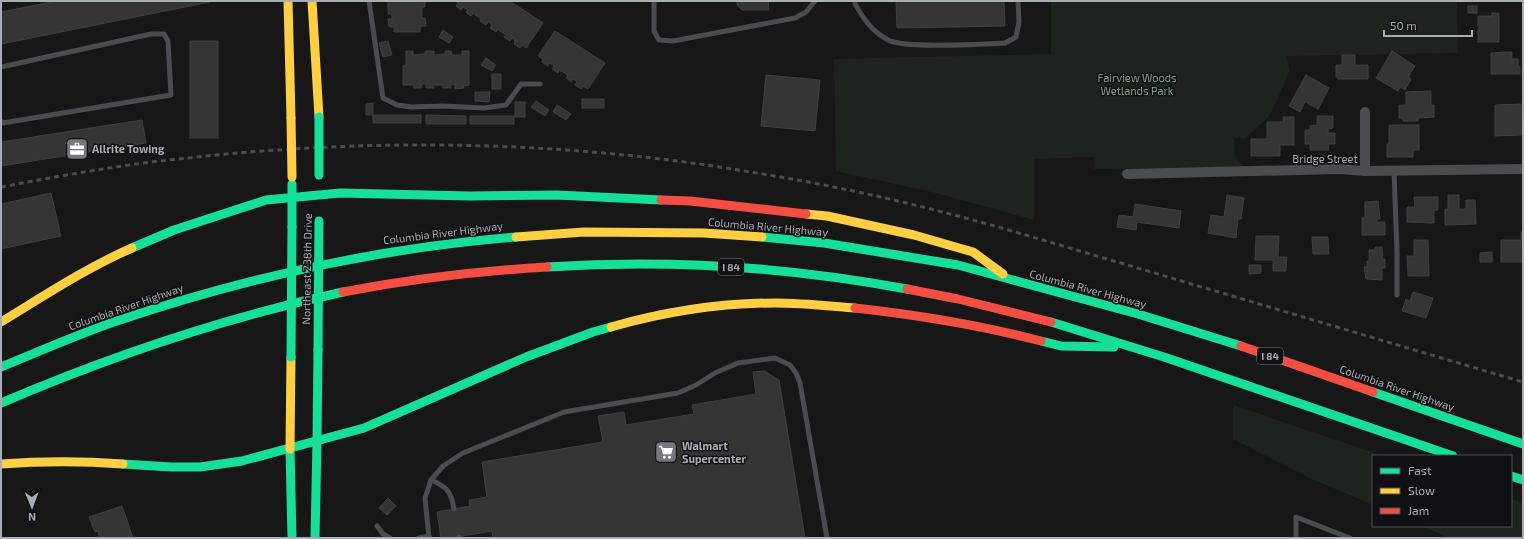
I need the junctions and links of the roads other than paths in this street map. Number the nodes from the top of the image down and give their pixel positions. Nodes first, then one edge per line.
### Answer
1 (288, 1) edge
2 (312, 1) edge
3 (369, 1) edge
4 (654, 1) edge
5 (815, 1) edge
6 (855, 1) edge
7 (1018, 1) edge
8 (1, 67) edge
9 (540, 84) dead end
10 (1365, 112) dead end
11 (1, 121) edge
12 (1523, 169) edge
13 (1365, 171) junction
14 (1394, 171) junction
15 (1127, 174) dead end
16 (319, 188) junction
17 (292, 197) junction
18 (319, 218) dead end
19 (1013, 281) junction
20 (1397, 295) dead end
21 (1, 322) edge
22 (1138, 348) junction
23 (1, 367) edge
24 (1, 403) edge
25 (317, 441) junction
26 (1523, 444) edge
27 (290, 448) junction
28 (1450, 455) edge
29 (1, 464) edge
30 (1512, 476) edge
31 (431, 480) junction
32 (1523, 480) edge
33 (454, 509) dead end
34 (377, 526) dead end
35 (429, 537) edge
36 (292, 538) edge
37 (315, 538) edge
38 (390, 538) edge
39 (419, 538) edge
40 (827, 538) edge
41 (1296, 538) edge
42 (1350, 538) edge

1 - 17 main road, Northeast 238th Drive, bridge
2 - 16 main road, bridge
3 - 9 lane
4 - 5 lane
6 - 7 lane
8 - 11 lane
10 - 13 street
12 - 14 street, Bridge Street
13 - 14 street, Bridge Street
13 - 15 street, Bridge Street
14 - 20 lane
16 - 17 main road
16 - 19 main road
17 - 21 main road
17 - 27 main road, Northeast 238th Drive, bridge
18 - 25 main road, Northeast 238th Drive, bridge
19 - 23 main road, Columbia River Highway / I 84
19 - 26 main road, Columbia River Highway / I 84
22 - 24 main road, I 84
22 - 25 main road
22 - 28 main road, I 84
25 - 27 main road
25 - 37 main road, Northeast 238th Drive
27 - 29 main road
27 - 36 main road, Northeast 238th Drive
30 - 32 main road
31 - 33 lane
31 - 35 lane
31 - 40 lane
34 - 38 lane
35 - 39 lane
41 - 42 lane

